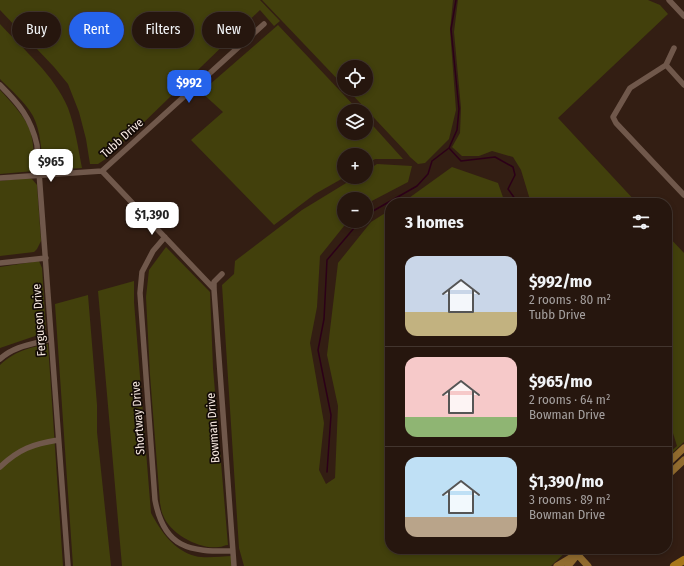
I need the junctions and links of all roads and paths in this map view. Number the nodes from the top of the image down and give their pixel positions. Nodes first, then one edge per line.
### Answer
1 (669, 0) edge
2 (684, 16) edge
3 (264, 24) dead end
4 (674, 48) dead end
5 (666, 65) junction
6 (0, 85) edge
7 (684, 85) edge
8 (102, 171) junction
9 (39, 175) junction
10 (0, 178) edge
11 (684, 195) edge
12 (165, 237) junction
13 (46, 258) junction
14 (0, 263) edge
15 (222, 274) dead end
16 (214, 289) junction
17 (51, 339) junction
18 (0, 359) edge
19 (58, 440) junction
20 (684, 448) edge
21 (672, 459) edge
22 (684, 460) edge
23 (0, 467) edge
24 (672, 471) edge
25 (232, 551) junction
26 (575, 554) edge
27 (577, 554) edge
28 (581, 554) edge
29 (684, 560) edge
30 (68, 566) edge
31 (234, 566) edge
32 (557, 566) edge
33 (568, 566) edge
34 (588, 566) edge
35 (674, 566) edge

1 - 2 street
3 - 8 street, Tubb Drive
4 - 5 street
5 - 7 street
5 - 11 street
6 - 9 street, Ferguson Drive
8 - 9 street
8 - 12 street
9 - 10 street
9 - 13 street, Ferguson Drive
12 - 16 street
12 - 25 street, Shortway Drive
13 - 14 street
13 - 17 street, Ferguson Drive
15 - 16 street
16 - 25 street, Bowman Drive
17 - 18 street
17 - 19 street, Ferguson Drive
19 - 23 street
19 - 30 street, Ferguson Drive
20 - 21 main road
22 - 24 main road
25 - 31 street, Bowman Drive
26 - 32 main road
27 - 33 main road
28 - 34 main road
29 - 35 highway

